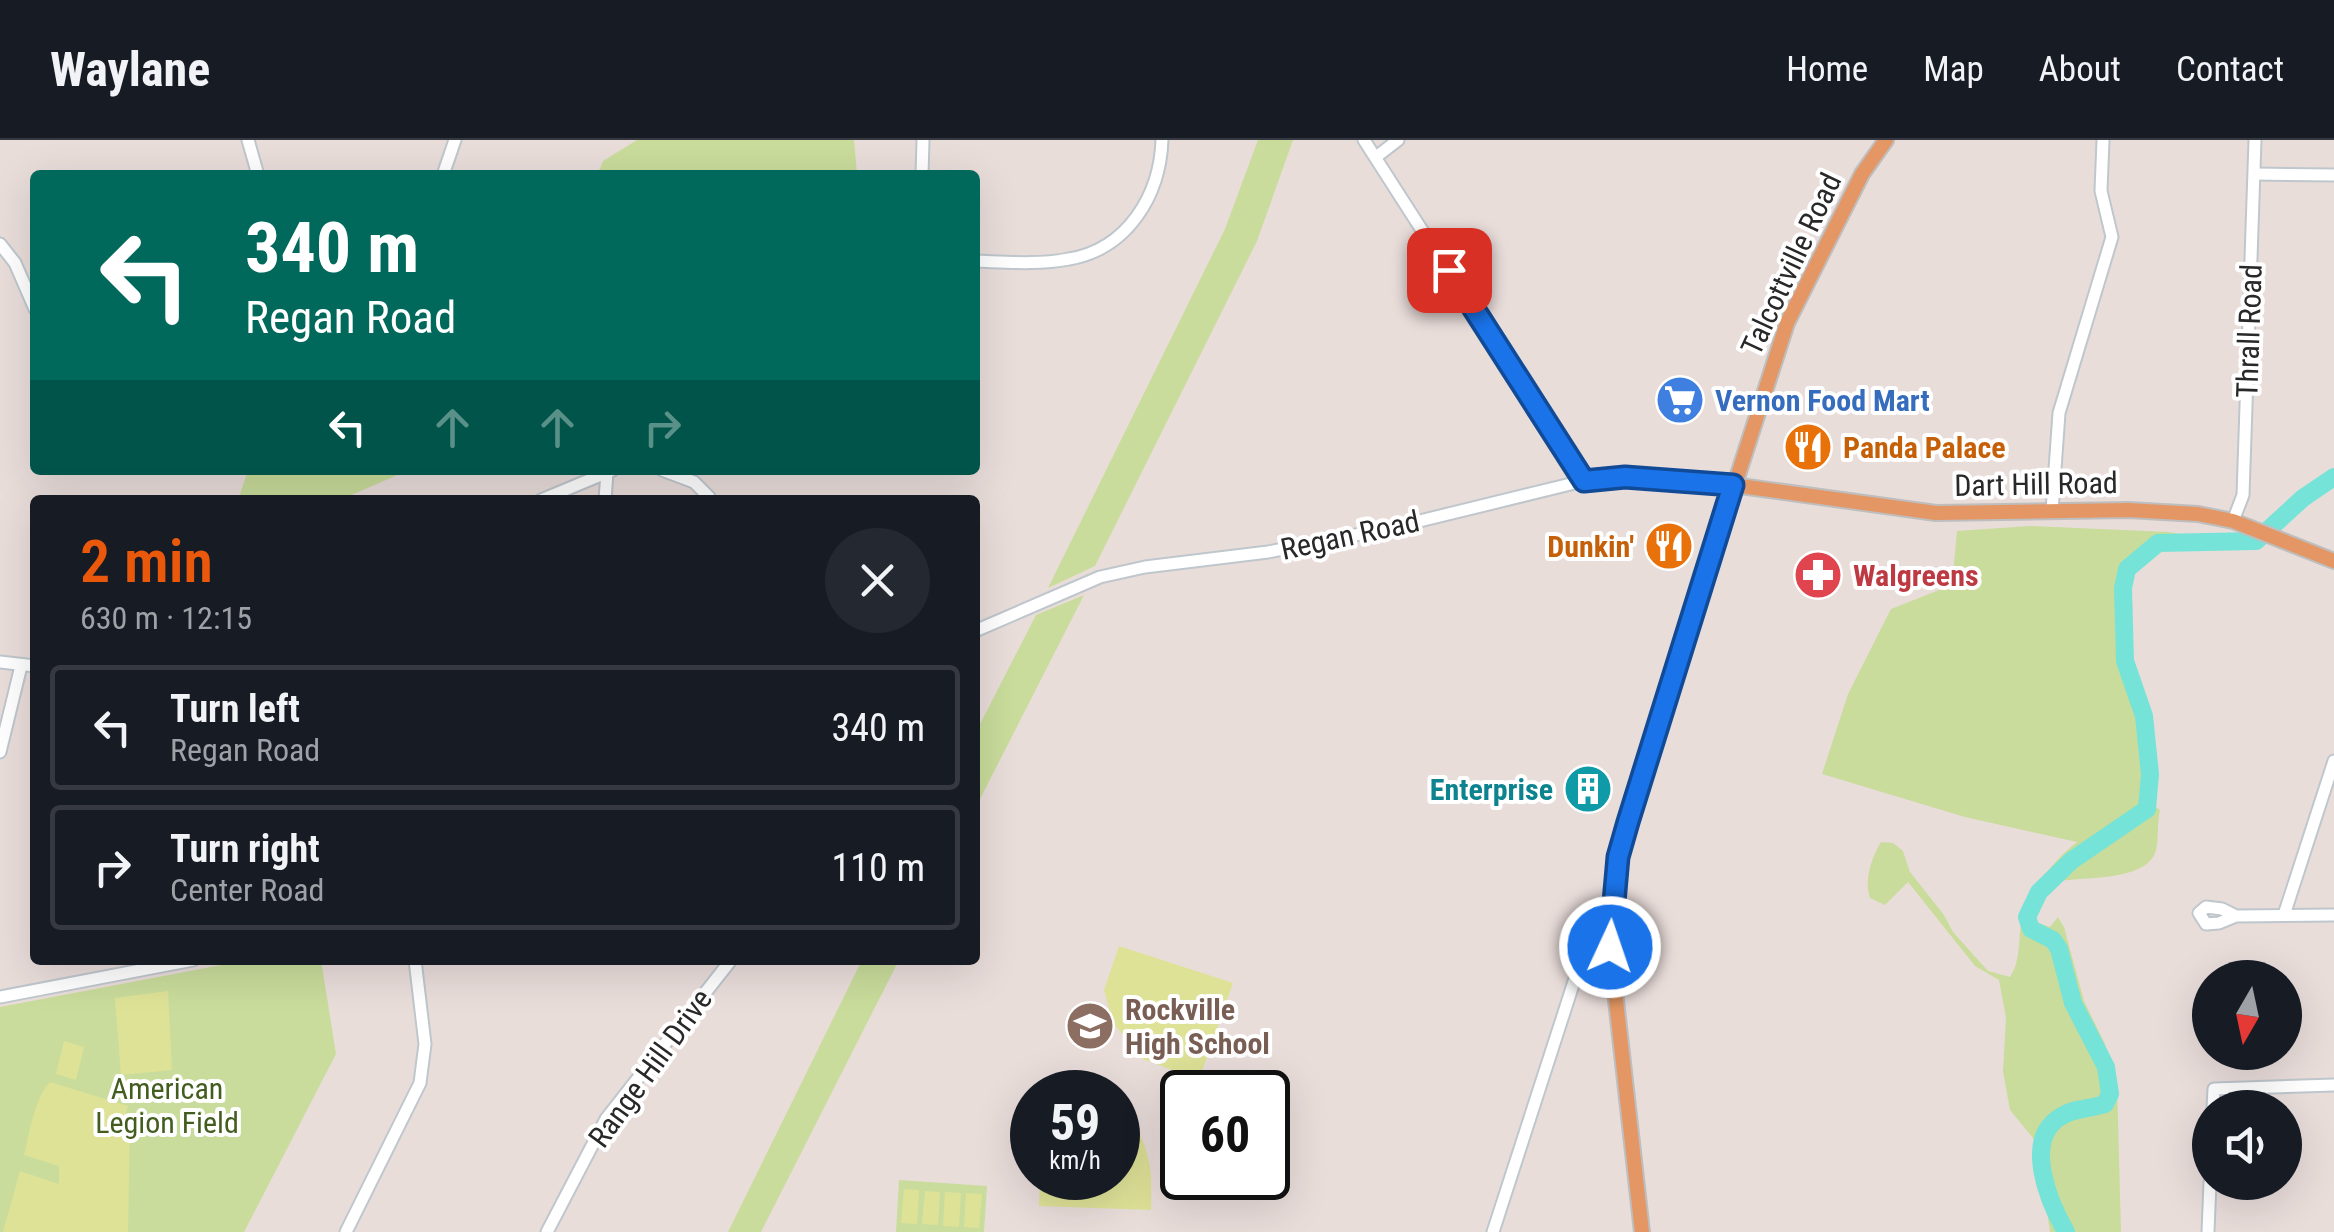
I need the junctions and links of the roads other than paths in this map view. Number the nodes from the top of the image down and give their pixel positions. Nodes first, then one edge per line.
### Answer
1 (248, 140) edge
2 (455, 140) edge
3 (923, 140) edge
4 (1162, 140) edge
5 (1364, 140) edge
6 (1398, 140) edge
7 (1886, 140) edge
8 (2102, 140) edge
9 (2255, 140) edge
10 (1376, 156) junction
11 (257, 170) edge
12 (445, 170) edge
13 (922, 170) edge
14 (2255, 174) junction
15 (2334, 175) edge
16 (0, 244) edge
17 (980, 261) edge
18 (30, 298) edge
19 (600, 475) edge
20 (675, 475) edge
21 (1584, 481) junction
22 (1733, 485) junction
23 (553, 495) edge
24 (709, 495) edge
25 (2052, 511) junction
26 (2233, 521) junction
27 (2334, 560) edge
28 (980, 628) edge
29 (0, 662) edge
30 (21, 666) junction
31 (30, 666) edge
32 (0, 752) edge
33 (2334, 761) edge
34 (2284, 915) junction
35 (2334, 915) edge
36 (2236, 916) dead end
37 (1610, 947) junction
38 (163, 965) edge
39 (416, 965) edge
40 (726, 965) edge
41 (0, 997) edge
42 (2334, 1086) edge
43 (2214, 1090) edge
44 (2209, 1200) edge
45 (346, 1232) edge
46 (546, 1232) edge
47 (1493, 1232) edge
48 (1642, 1232) edge
49 (2208, 1232) edge

1 - 11 street
2 - 12 street
3 - 13 street
4 - 17 street
5 - 10 street
6 - 10 street
7 - 22 main road, Talcottville Road
8 - 25 street
9 - 14 street, Thrall Road
10 - 21 street
14 - 15 street
14 - 26 street, Thrall Road
16 - 18 street
19 - 23 street
20 - 24 street
21 - 22 street, Regan Road
21 - 28 street, Regan Road
22 - 25 main road, Dart Hill Road
22 - 37 main road, Talcottville Road
25 - 26 main road, Dart Hill Road
26 - 27 main road, Dart Hill Road
29 - 30 street
30 - 31 street
30 - 32 street
33 - 34 street
34 - 35 street
34 - 36 street
37 - 47 street
37 - 48 main road, Talcottville Road
38 - 41 street
39 - 45 street
40 - 46 street, Range Hill Drive
42 - 43 street
44 - 49 street

